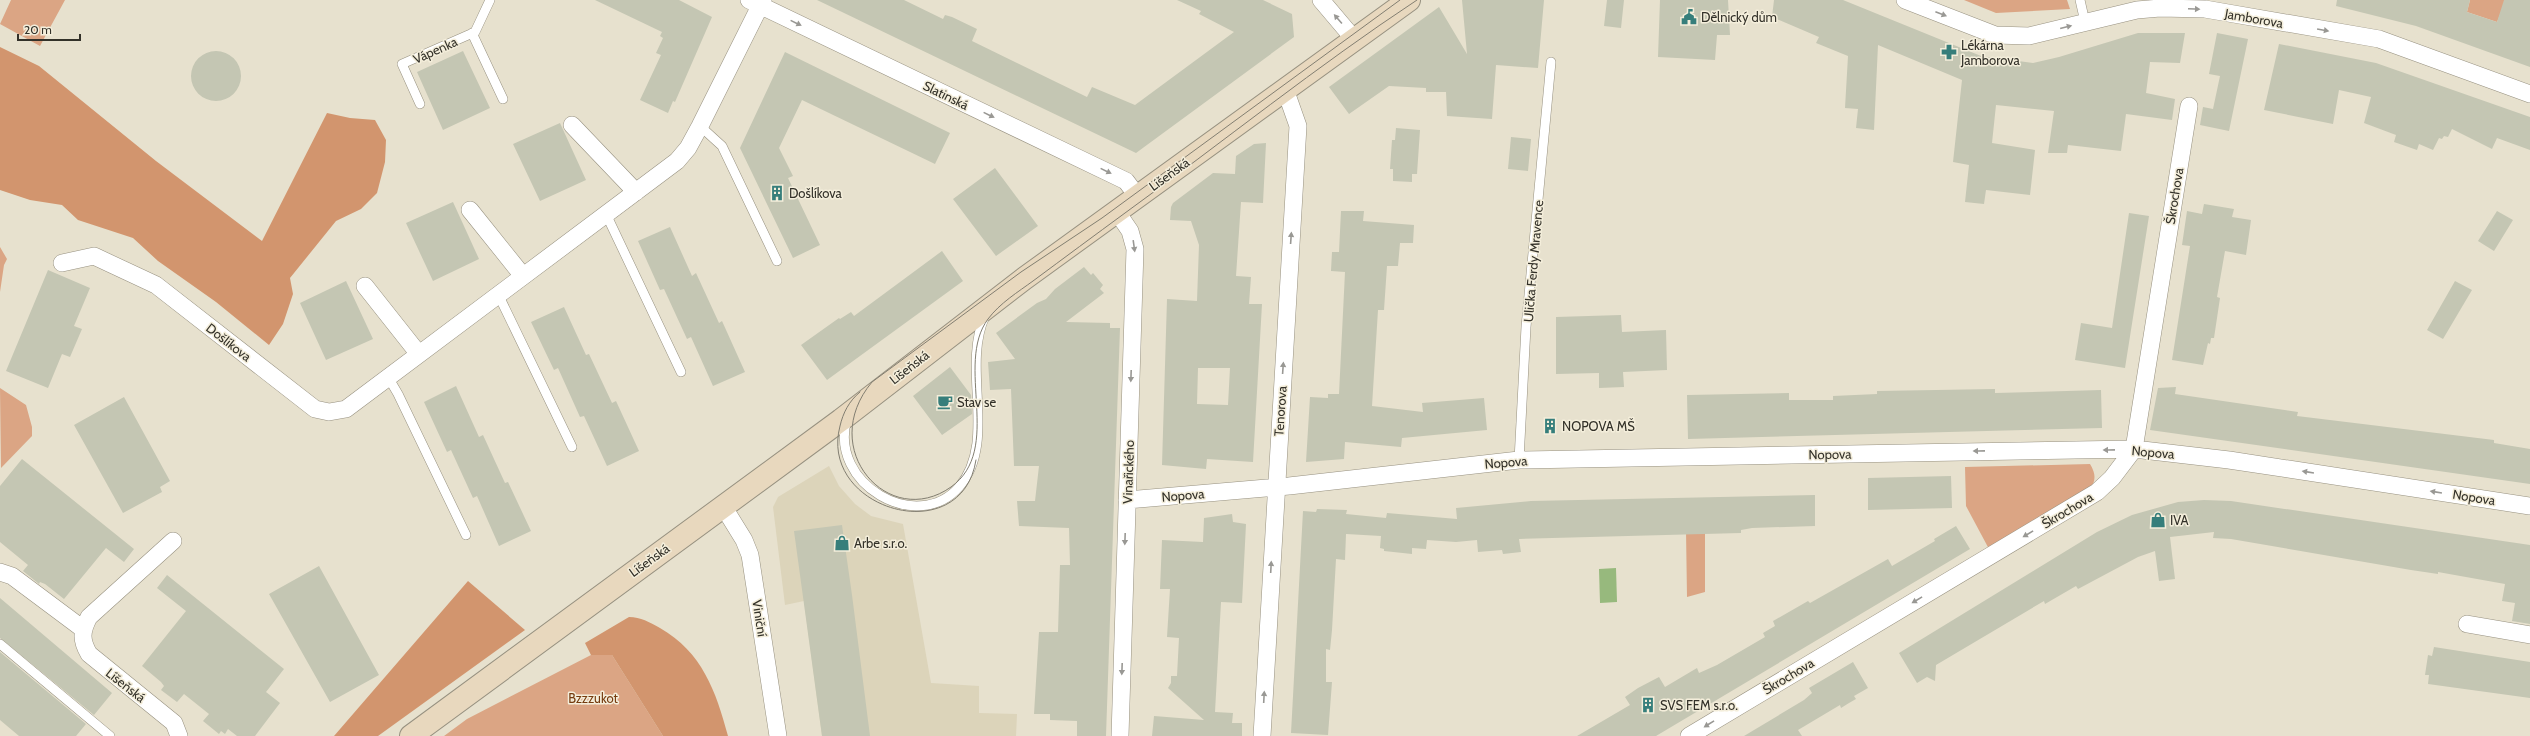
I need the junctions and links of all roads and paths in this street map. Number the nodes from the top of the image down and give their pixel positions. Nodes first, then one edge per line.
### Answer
1 (490, 0) edge
2 (1321, 0) edge
3 (1409, 0) edge
4 (1905, 0) edge
5 (2080, 0) edge
6 (758, 2) edge
7 (2085, 22) junction
8 (472, 33) junction
9 (1354, 39) junction
10 (1551, 62) dead end
11 (1286, 89) junction
12 (2530, 94) edge
13 (503, 99) dead end
14 (420, 104) dead end
15 (2189, 106) dead end
16 (572, 125) dead end
17 (700, 126) junction
18 (636, 192) junction
19 (1138, 197) junction
20 (470, 210) dead end
21 (1117, 212) junction
22 (606, 214) junction
23 (777, 261) dead end
24 (62, 263) dead end
25 (523, 276) junction
26 (365, 286) dead end
27 (498, 294) junction
28 (990, 306) junction
29 (418, 353) junction
30 (681, 372) dead end
31 (388, 377) junction
32 (848, 414) junction
33 (572, 447) dead end
34 (2134, 449) junction
35 (1519, 460) junction
36 (1276, 487) junction
37 (1127, 500) junction
38 (723, 506) junction
39 (2530, 506) edge
40 (466, 535) dead end
41 (173, 541) dead end
42 (0, 572) edge
43 (2467, 624) dead end
44 (83, 629) junction
45 (2530, 635) edge
46 (0, 644) edge
47 (110, 736) edge
48 (179, 736) edge
49 (411, 736) edge
50 (778, 736) edge
51 (1120, 736) edge
52 (1262, 736) edge
53 (1689, 736) edge

1 - 8 lane, Vápenka
9 -> 2 street
3 - 9 street, Líšeňská
4 -> 7 street, Jamborova
5 - 7 lane
6 - 17 street, Došlíkova
6 -> 19 street, Slatinská
7 -> 12 street, Jamborova
8 - 13 lane
8 - 14 lane, Vápenka
9 - 11 street, Líšeňská
10 - 35 lane, Ulička Ferdy Mravence
11 - 19 street, Líšeňská
36 -> 11 street, Tenorova
15 - 34 street, Škrochova
16 - 18 street
17 - 18 street, Došlíkova
17 - 23 lane
18 - 22 street, Došlíkova
19 - 21 street, Líšeňská
20 - 25 street
21 - 28 street, Líšeňská
21 -> 37 street, Vinařického
22 - 25 street, Došlíkova
22 - 30 lane
24 - 31 street, Došlíkova
25 - 27 street, Došlíkova
26 - 29 street
27 - 29 street, Došlíkova
27 - 33 lane
28 - 32 street, Líšeňská
28 - 32 lane
29 - 31 street, Došlíkova
31 - 40 lane
32 - 38 street, Líšeňská
34 -> 35 street, Nopova
39 -> 34 street, Nopova
34 -> 53 street, Škrochova
35 - 36 street, Nopova
36 - 37 street, Nopova
52 -> 36 street, Tenorova
37 -> 51 street, Vinařického
38 - 49 street, Líšeňská
38 - 50 street, Viniční
41 - 44 street
42 - 44 street
43 - 45 street
44 - 48 street, Líšeňská
46 - 47 lane

